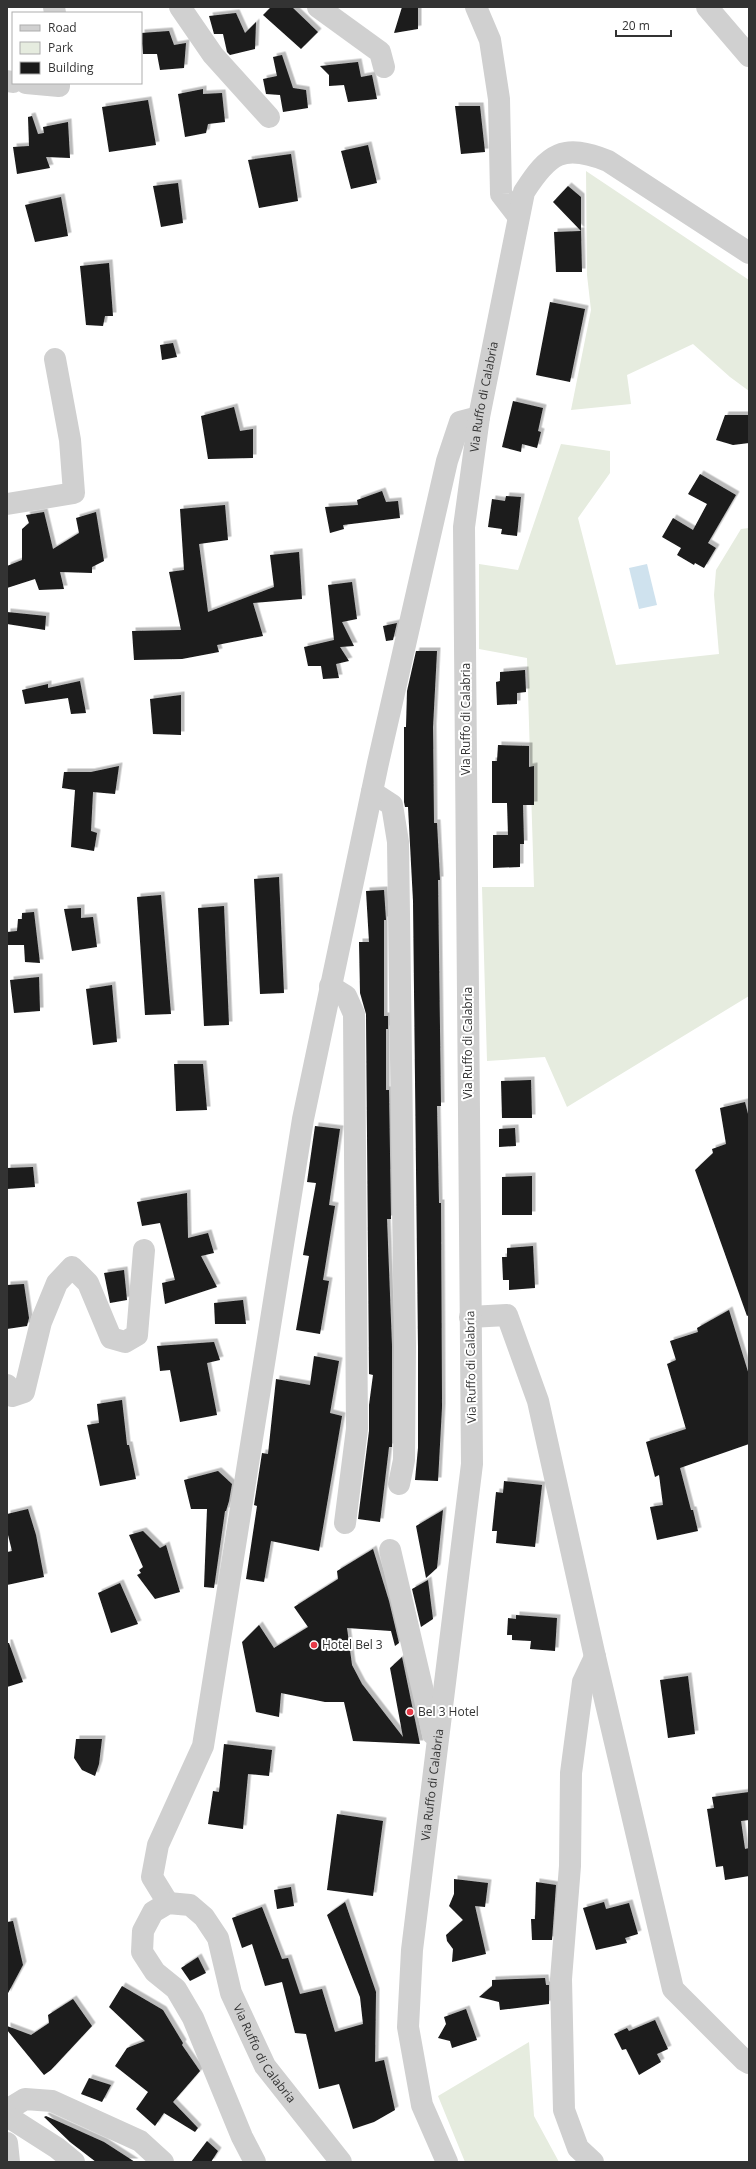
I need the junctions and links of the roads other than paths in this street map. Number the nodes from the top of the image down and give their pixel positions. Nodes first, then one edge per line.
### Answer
1 (180, 7) edge
2 (318, 7) edge
3 (476, 7) edge
4 (707, 7) edge
5 (749, 56) edge
6 (384, 66) dead end
7 (37, 84) edge
8 (59, 84) edge
9 (269, 117) dead end
10 (518, 216) junction
11 (749, 253) edge
12 (55, 359) dead end
13 (479, 417) junction
14 (7, 504) edge
15 (372, 792) junction
16 (330, 986) junction
17 (144, 1250) dead end
18 (470, 1317) junction
19 (7, 1385) edge
20 (399, 1484) dead end
21 (345, 1522) dead end
22 (390, 1550) dead end
23 (595, 1657) junction
24 (436, 1749) junction
25 (168, 1903) junction
26 (749, 2063) edge
27 (7, 2110) edge
28 (7, 2116) edge
29 (7, 2143) edge
30 (10, 2162) edge
31 (74, 2162) edge
32 (163, 2162) edge
33 (255, 2162) edge
34 (341, 2162) edge
35 (447, 2162) edge
36 (592, 2162) edge

1 - 9 street
2 - 6 street
3 - 10 street
4 - 5 street
7 - 8 street
10 - 11 street, Via Ruffo di Calabria
10 - 13 street, Via Ruffo di Calabria
12 - 14 street
13 - 15 street
13 - 18 street, Via Ruffo di Calabria
15 - 16 street
15 - 20 street
16 - 21 street
16 - 25 street
17 - 19 street
18 - 23 street
18 - 24 street, Via Ruffo di Calabria
22 - 24 street
23 - 26 street
23 - 36 street
24 - 35 street, Via Ruffo di Calabria
25 - 33 street
25 - 34 street, Via Ruffo di Calabria
27 - 32 street
28 - 31 street
29 - 30 street

